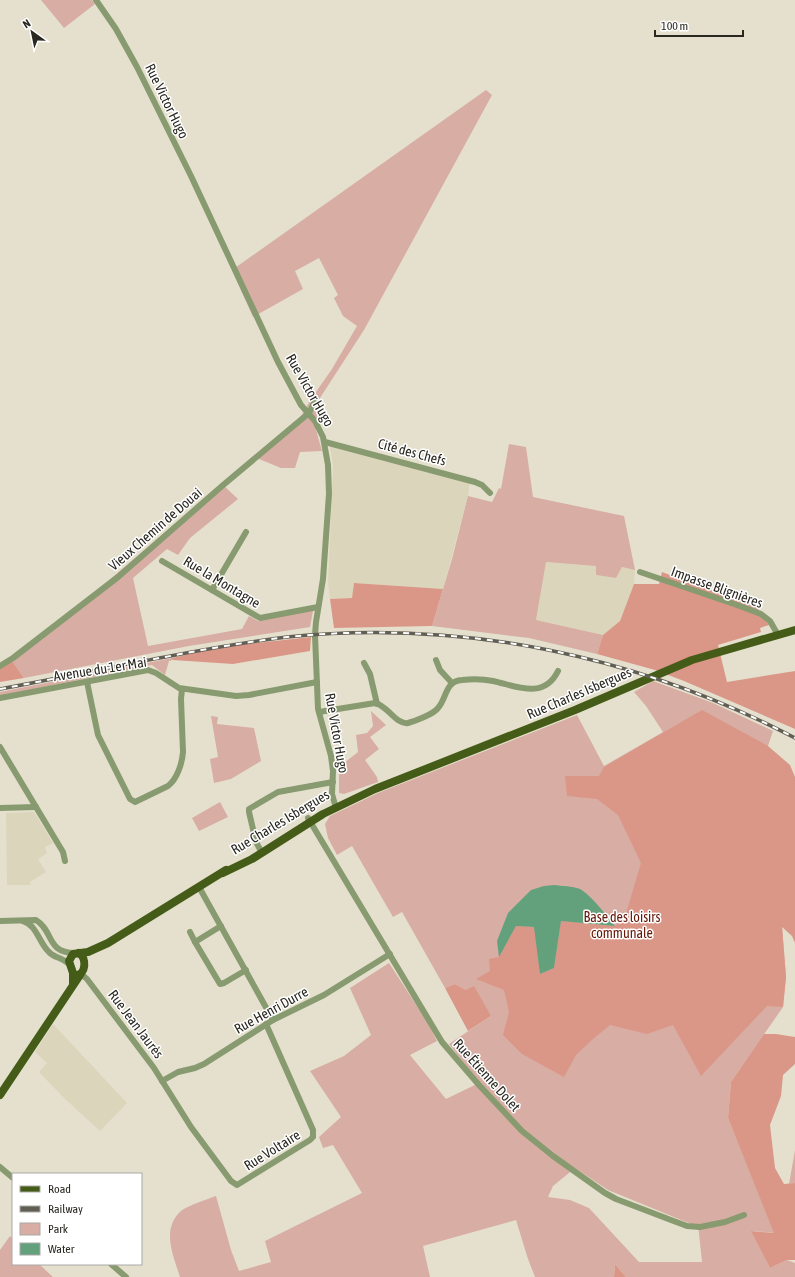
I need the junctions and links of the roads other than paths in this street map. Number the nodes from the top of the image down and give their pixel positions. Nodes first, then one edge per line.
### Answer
1 (96, 0) edge
2 (316, 399) dead end
3 (309, 413) junction
4 (325, 442) junction
5 (490, 493) dead end
6 (246, 532) dead end
7 (162, 560) dead end
8 (640, 572) dead end
9 (212, 590) junction
10 (318, 607) junction
11 (795, 630) edge
12 (778, 635) junction
13 (436, 660) dead end
14 (364, 663) dead end
15 (0, 666) edge
16 (558, 671) dead end
17 (87, 682) junction
18 (317, 682) junction
19 (452, 683) junction
20 (182, 689) junction
21 (0, 698) edge
22 (377, 704) junction
23 (319, 712) junction
24 (0, 747) edge
25 (333, 782) junction
26 (335, 806) junction
27 (36, 807) junction
28 (0, 808) edge
29 (310, 820) junction
30 (260, 851) junction
31 (65, 861) dead end
32 (199, 888) junction
33 (22, 920) junction
34 (0, 921) edge
35 (221, 926) junction
36 (190, 932) dead end
37 (195, 942) junction
38 (108, 943) junction
39 (77, 953) junction
40 (390, 954) junction
41 (246, 970) junction
42 (78, 971) junction
43 (272, 1020) junction
44 (266, 1024) junction
45 (162, 1081) junction
46 (168, 1091) joint
47 (0, 1094) edge
48 (0, 1167) edge
49 (12, 1177) edge
50 (744, 1215) dead end
51 (112, 1265) edge
52 (126, 1277) edge

1 - 3 street, Rue Victor Hugo
2 - 3 street, Vieux Chemin de Douai
3 - 4 street, Rue Victor Hugo
3 - 15 street, Vieux Chemin de Douai
4 - 5 street, Cité des Chefs
4 - 10 street, Rue Victor Hugo
6 - 9 street
7 - 9 street, Rue la Montagne
8 - 12 street, Impasse Blignières
9 - 10 street, Rue la Montagne
10 - 18 street, Rue Victor Hugo
11 - 12 main road, Rue Charles Isbergues
12 - 26 main road, Rue Charles Isbergues
13 - 19 street
14 - 22 street
16 - 19 street
17 - 20 street, Avenue du 1er Mai
17 - 20 street
17 - 21 street, Avenue du 1er Mai
18 - 20 street, Avenue du 1er Mai
18 - 23 street, Rue Victor Hugo
19 - 22 street
22 - 23 street
23 - 25 street, Rue Victor Hugo
24 - 27 street
25 - 26 street, Rue Victor Hugo
25 - 30 street
26 - 29 main road, Rue Charles Isbergues
27 - 28 street
27 - 31 street
29 - 30 main road, Rue Charles Isbergues
29 - 40 street, Rue Étienne Dolet
30 - 32 main road, Rue Charles Isbergues
32 - 35 street
32 - 38 main road, Rue Charles Isbergues
33 - 34 street
33 - 39 street
33 - 42 street, Rue Jean Jaurès
35 - 37 street
35 - 41 street
36 - 37 street
37 - 41 street
38 - 39 main road, Rue Charles Isbergues
38 - 42 main road, Rue Charles Isbergues
39 - 42 main road
39 - 42 main road
40 - 43 street, Rue Henri Durre
40 - 50 street, Rue Étienne Dolet
41 - 43 street
42 - 45 street, Rue Jean Jaurès
42 - 47 main road, Rue Charles Isbergues
43 - 44 street, Rue Henri Durre
44 - 45 street, Rue Henri Durre
44 - 46 street, Rue Voltaire
45 - 46 street, Rue Jean Jaurès
48 - 49 street
51 - 52 street

